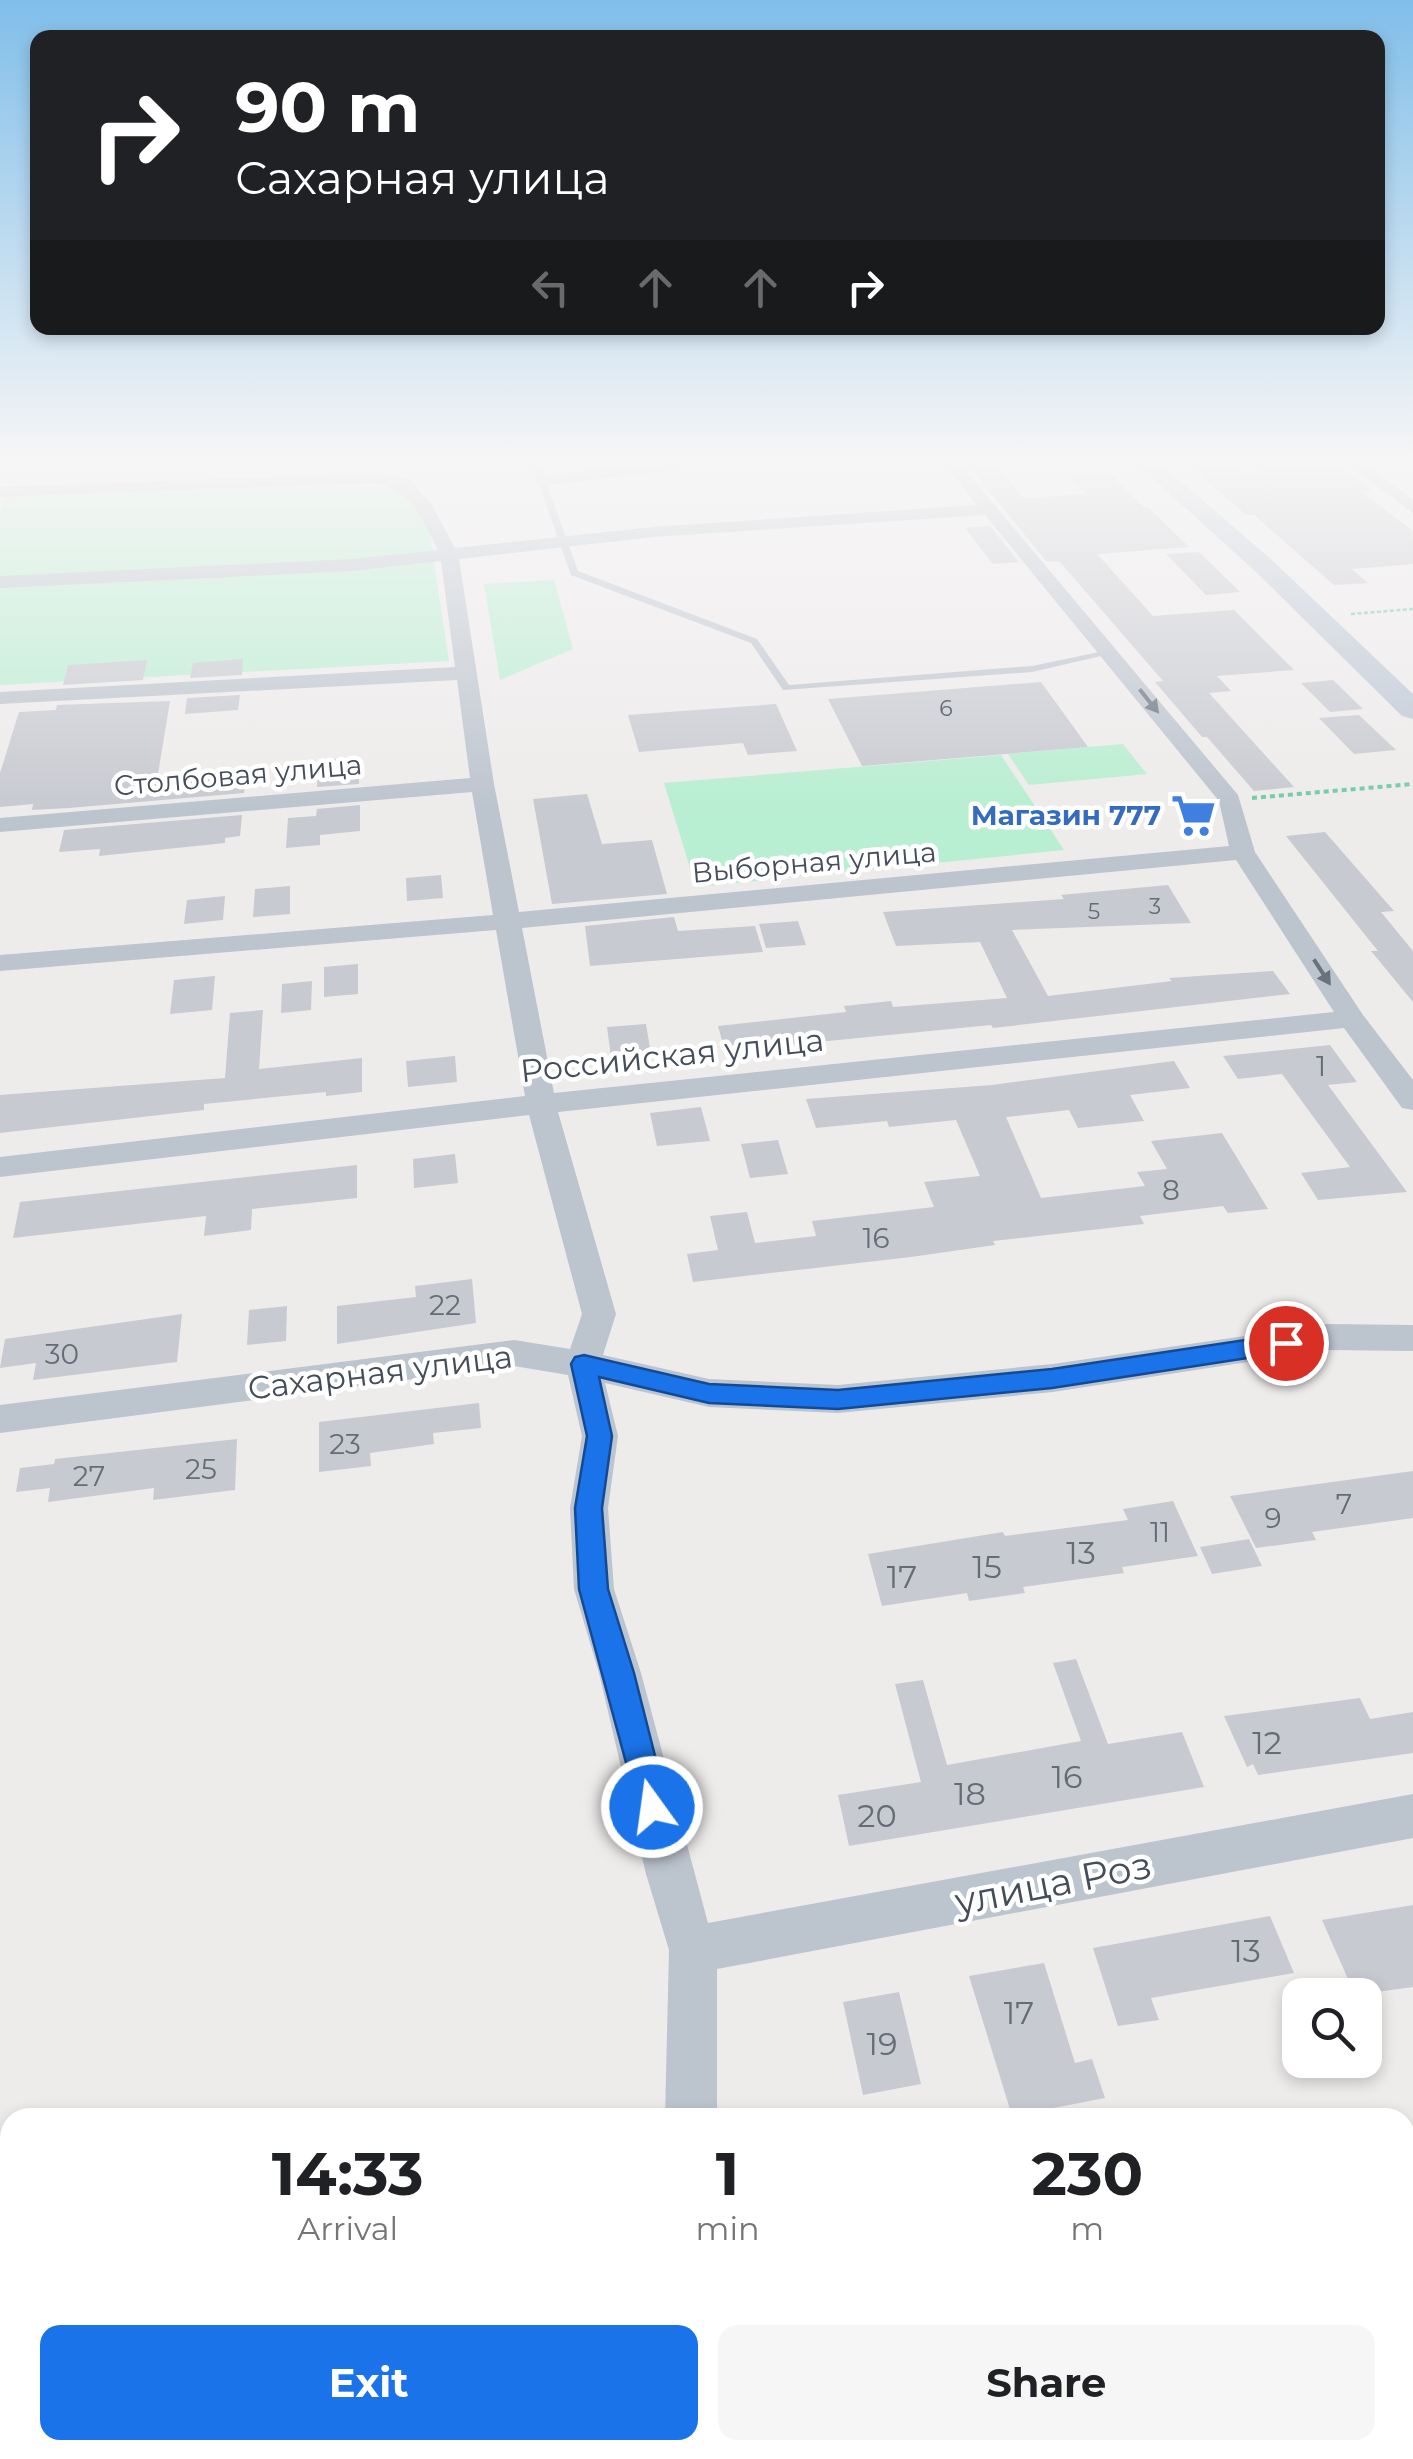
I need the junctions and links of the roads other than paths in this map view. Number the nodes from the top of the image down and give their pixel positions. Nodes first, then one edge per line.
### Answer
1 (47, 580) edge
2 (453, 580) edge
3 (592, 580) edge
4 (1049, 580) edge
5 (1275, 580) edge
6 (0, 582) edge
7 (1109, 653) junction
8 (466, 673) junction
9 (0, 698) edge
10 (1413, 710) edge
11 (482, 784) junction
12 (0, 825) edge
13 (1243, 852) junction
14 (510, 921) junction
15 (0, 963) edge
16 (1352, 1019) junction
17 (1413, 1101) edge
18 (540, 1104) junction
19 (0, 1167) edge
20 (1413, 1338) edge
21 (584, 1364) junction
22 (0, 1418) edge
23 (1413, 1816) edge
24 (693, 1950) junction
25 (691, 2108) edge

1 - 6 street
2 - 8 street
3 - 7 lane
4 - 7 street
5 - 10 street
7 -> 13 street
8 - 9 street
8 - 11 street
11 - 12 street, Столбовая улица
11 - 14 street
13 - 14 street, Выборная улица
13 -> 16 street
14 - 15 street, Выборная улица
14 - 18 street
16 - 17 street
16 - 18 street, Российская улица
18 - 19 street, Российская улица
18 - 21 street
20 - 21 street, Сахарная улица
21 - 22 street, Сахарная улица
21 - 24 street
23 - 24 street, улица Роз
24 - 25 street

